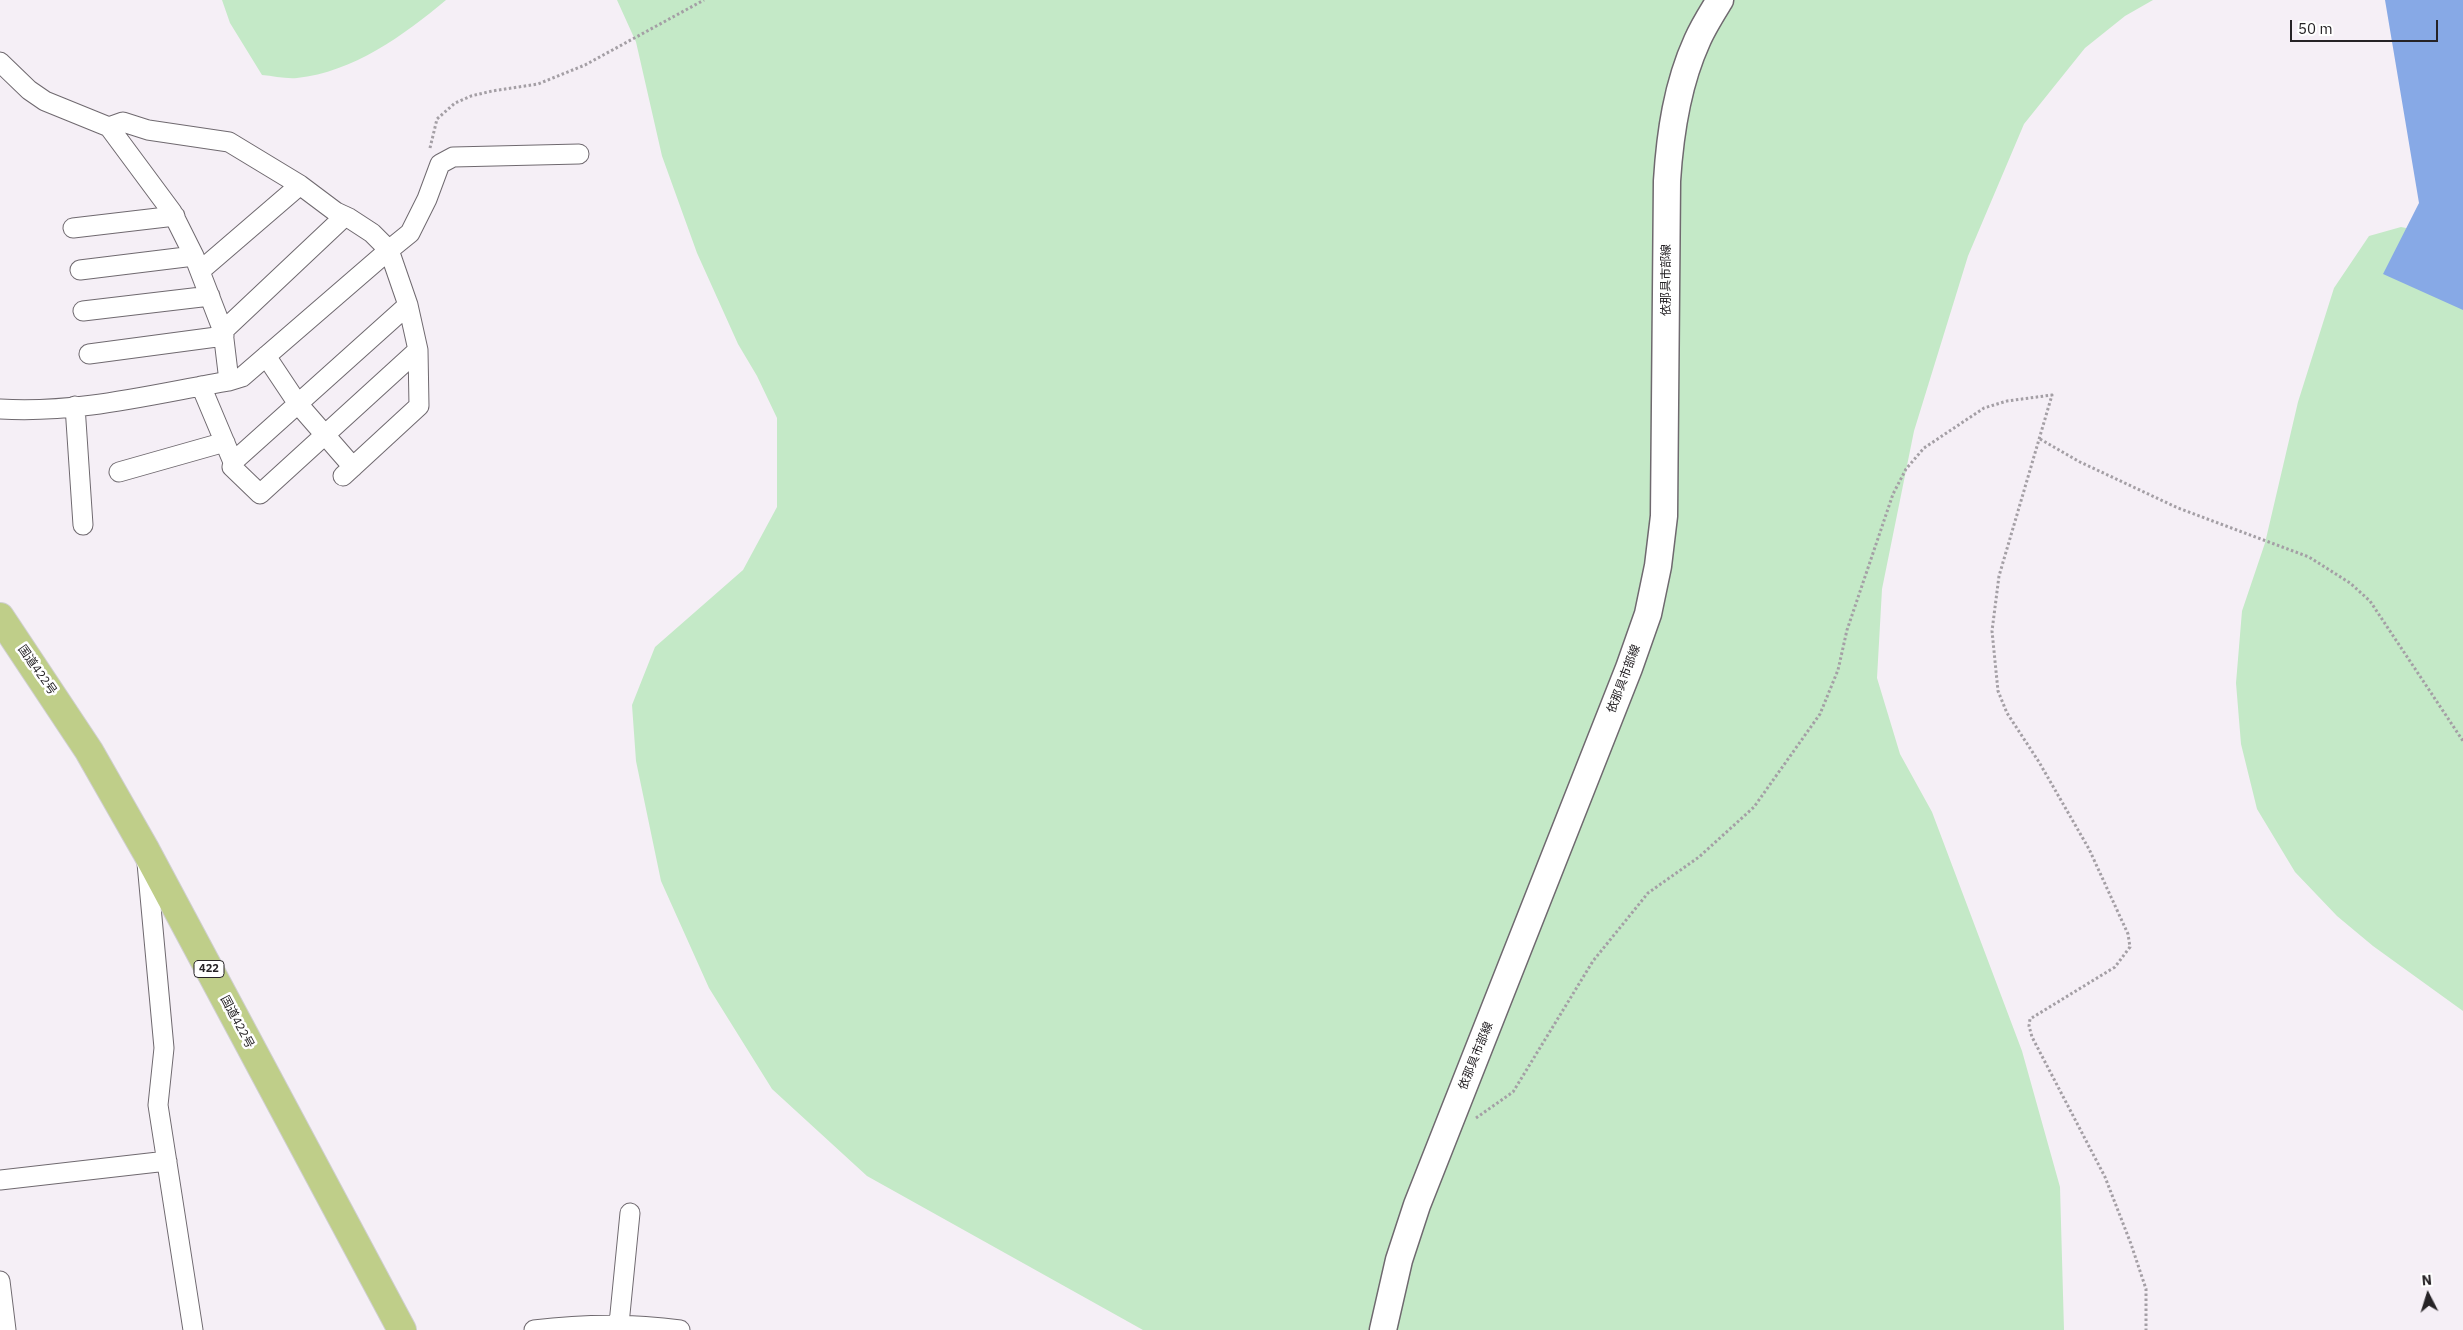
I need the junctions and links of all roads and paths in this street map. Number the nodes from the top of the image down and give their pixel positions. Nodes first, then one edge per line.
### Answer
1 (704, 0) edge
2 (1720, 0) edge
3 (0, 62) edge
4 (108, 128) junction
5 (578, 154) dead end
6 (428, 155) dead end
7 (300, 185) junction
8 (175, 216) junction
9 (344, 216) junction
10 (73, 228) dead end
11 (389, 250) junction
12 (197, 263) junction
13 (80, 270) dead end
14 (210, 296) junction
15 (408, 305) junction
16 (83, 311) dead end
17 (223, 333) junction
18 (418, 350) junction
19 (89, 354) dead end
20 (266, 356) junction
21 (229, 381) junction
22 (201, 386) junction
23 (298, 404) junction
24 (75, 406) junction
25 (0, 410) edge
26 (325, 435) junction
27 (2040, 439) junction
28 (225, 442) junction
29 (233, 462) junction
30 (119, 472) dead end
31 (83, 526) dead end
32 (0, 618) edge
33 (10, 646) edge
34 (2463, 740) edge
35 (146, 852) junction
36 (1473, 1120) dead end
37 (167, 1161) junction
38 (0, 1180) edge
39 (630, 1213) dead end
40 (0, 1280) edge
41 (618, 1324) junction
42 (6, 1330) edge
43 (193, 1330) edge
44 (402, 1330) edge
45 (534, 1330) edge
46 (680, 1330) edge
47 (1384, 1330) edge
48 (2146, 1330) edge

1 - 6 path
2 - 47 main road, 依那具市部線
3 - 4 street
4 - 7 street
4 - 8 street
5 - 11 street
7 - 9 street
7 - 12 street
8 - 10 street
8 - 12 street
9 - 11 street
9 - 17 street
11 - 15 street
11 - 20 street
12 - 13 street
12 - 14 street
14 - 16 street
14 - 17 street
15 - 18 street
15 - 23 street
17 - 19 street
17 - 21 street
18 - 26 street
18 - 26 street
20 - 21 street
20 - 23 street
21 - 22 street
22 - 24 street
22 - 28 street
23 - 26 street
23 - 29 street
24 - 25 street
24 - 31 street
26 - 29 street
27 - 34 path
27 - 36 path
27 - 48 path
28 - 29 street
28 - 30 street
32 - 33 highway, 国道422号 / 422
33 - 35 highway, 国道422号 / 422
35 - 37 street
35 - 44 highway, 国道422号 / 422
37 - 38 street
37 - 43 street
39 - 41 street
40 - 42 street
41 - 45 street
41 - 46 street

